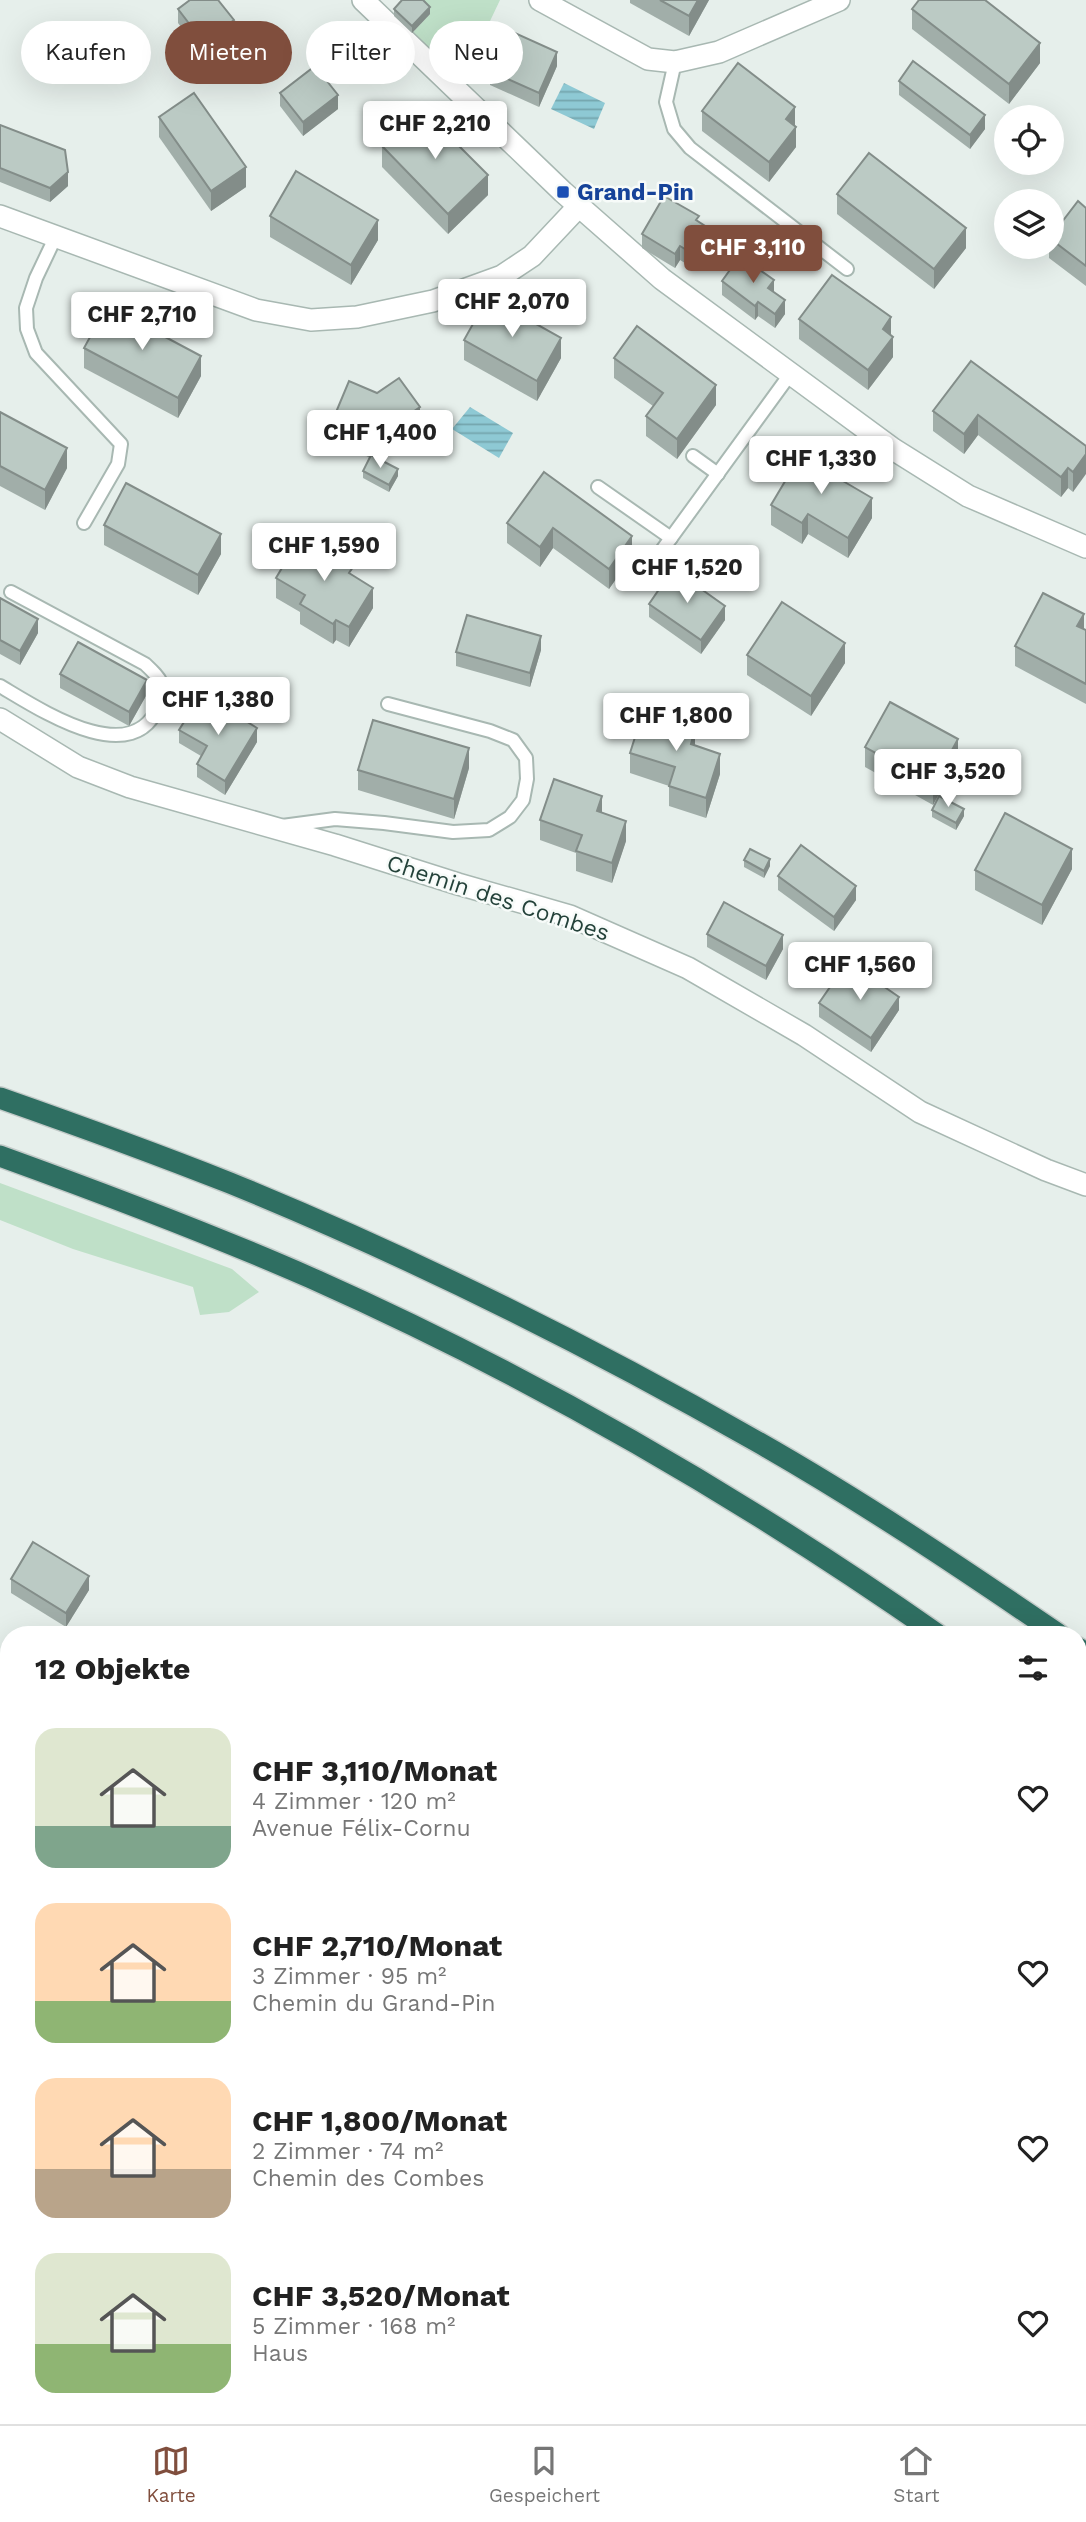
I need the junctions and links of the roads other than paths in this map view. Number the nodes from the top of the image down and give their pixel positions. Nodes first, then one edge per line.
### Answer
1 (363, 0) edge
2 (540, 0) edge
3 (839, 0) edge
4 (675, 62) junction
5 (579, 206) junction
6 (0, 216) edge
7 (55, 238) junction
8 (847, 269) dead end
9 (791, 373) junction
10 (693, 456) dead end
11 (718, 474) junction
12 (598, 487) dead end
13 (84, 523) dead end
14 (671, 538) junction
15 (1086, 547) edge
16 (644, 575) dead end
17 (11, 592) dead end
18 (0, 686) edge
19 (388, 704) dead end
20 (0, 719) edge
21 (271, 827) junction
22 (0, 1098) edge
23 (0, 1156) edge
24 (1086, 1185) edge
25 (925, 1626) edge
26 (1046, 1626) edge

1 - 5 street
2 - 4 street
3 - 4 street
4 - 8 lane
5 - 7 street
5 - 9 street
6 - 7 street
7 - 13 lane
9 - 11 lane
9 - 15 street
10 - 11 lane
11 - 14 lane
12 - 14 lane
14 - 16 lane
17 - 18 lane
19 - 21 lane
20 - 21 street, Chemin des Combes
21 - 24 street, Chemin des Combes
22 - 26 highway
23 - 25 highway

